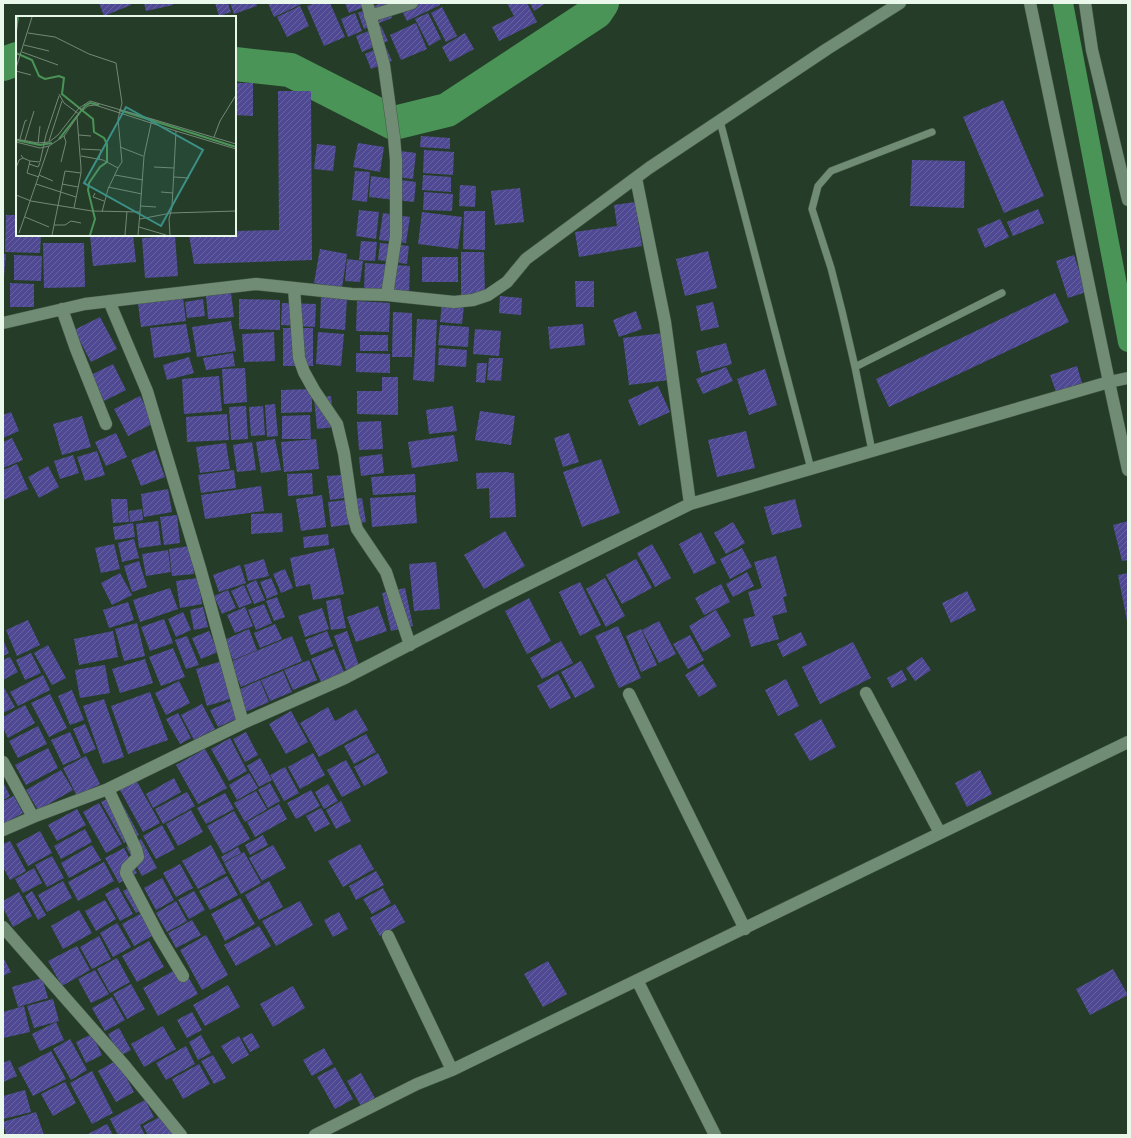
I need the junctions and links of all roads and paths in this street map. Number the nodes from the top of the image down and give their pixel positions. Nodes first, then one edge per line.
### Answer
1 (367, 3) edge
2 (412, 3) edge
3 (900, 3) edge
4 (1030, 3) edge
5 (1085, 3) edge
6 (370, 16) junction
7 (720, 121) junction
8 (932, 132) dead end
9 (636, 178) junction
10 (1128, 200) edge
11 (294, 288) junction
12 (1002, 293) dead end
13 (387, 295) junction
14 (110, 301) junction
15 (62, 309) junction
16 (3, 323) edge
17 (855, 366) junction
18 (1128, 378) edge
19 (1111, 382) junction
20 (106, 424) dead end
21 (872, 451) junction
22 (811, 469) junction
23 (1128, 470) edge
24 (690, 504) junction
25 (410, 645) junction
26 (866, 693) dead end
27 (629, 694) dead end
28 (243, 723) junction
29 (1128, 742) edge
30 (3, 762) edge
31 (108, 789) junction
32 (33, 817) junction
33 (3, 830) edge
34 (940, 833) junction
35 (3, 926) edge
36 (745, 929) junction
37 (388, 936) dead end
38 (183, 976) dead end
39 (638, 980) junction
40 (452, 1070) junction
41 (181, 1135) edge
42 (315, 1135) edge
43 (715, 1135) edge

1 - 6 street
2 - 6 street
3 - 7 street
4 - 19 street
5 - 10 street
6 - 13 street
7 - 9 street
7 - 22 lane
8 - 17 lane
9 - 13 street
9 - 24 street
11 - 13 street
11 - 14 street
11 - 25 street
12 - 17 lane
14 - 15 street
14 - 28 street
15 - 16 street
15 - 20 street
17 - 21 lane
18 - 19 street
19 - 21 street
19 - 23 street
21 - 22 street
22 - 24 street
24 - 25 street
25 - 28 street
26 - 34 street
27 - 36 street
28 - 31 street
29 - 34 street
30 - 32 street
31 - 32 street
31 - 38 street
32 - 33 street
34 - 36 street
35 - 41 street
36 - 39 street
37 - 40 street
39 - 40 street
39 - 43 street
40 - 42 street

